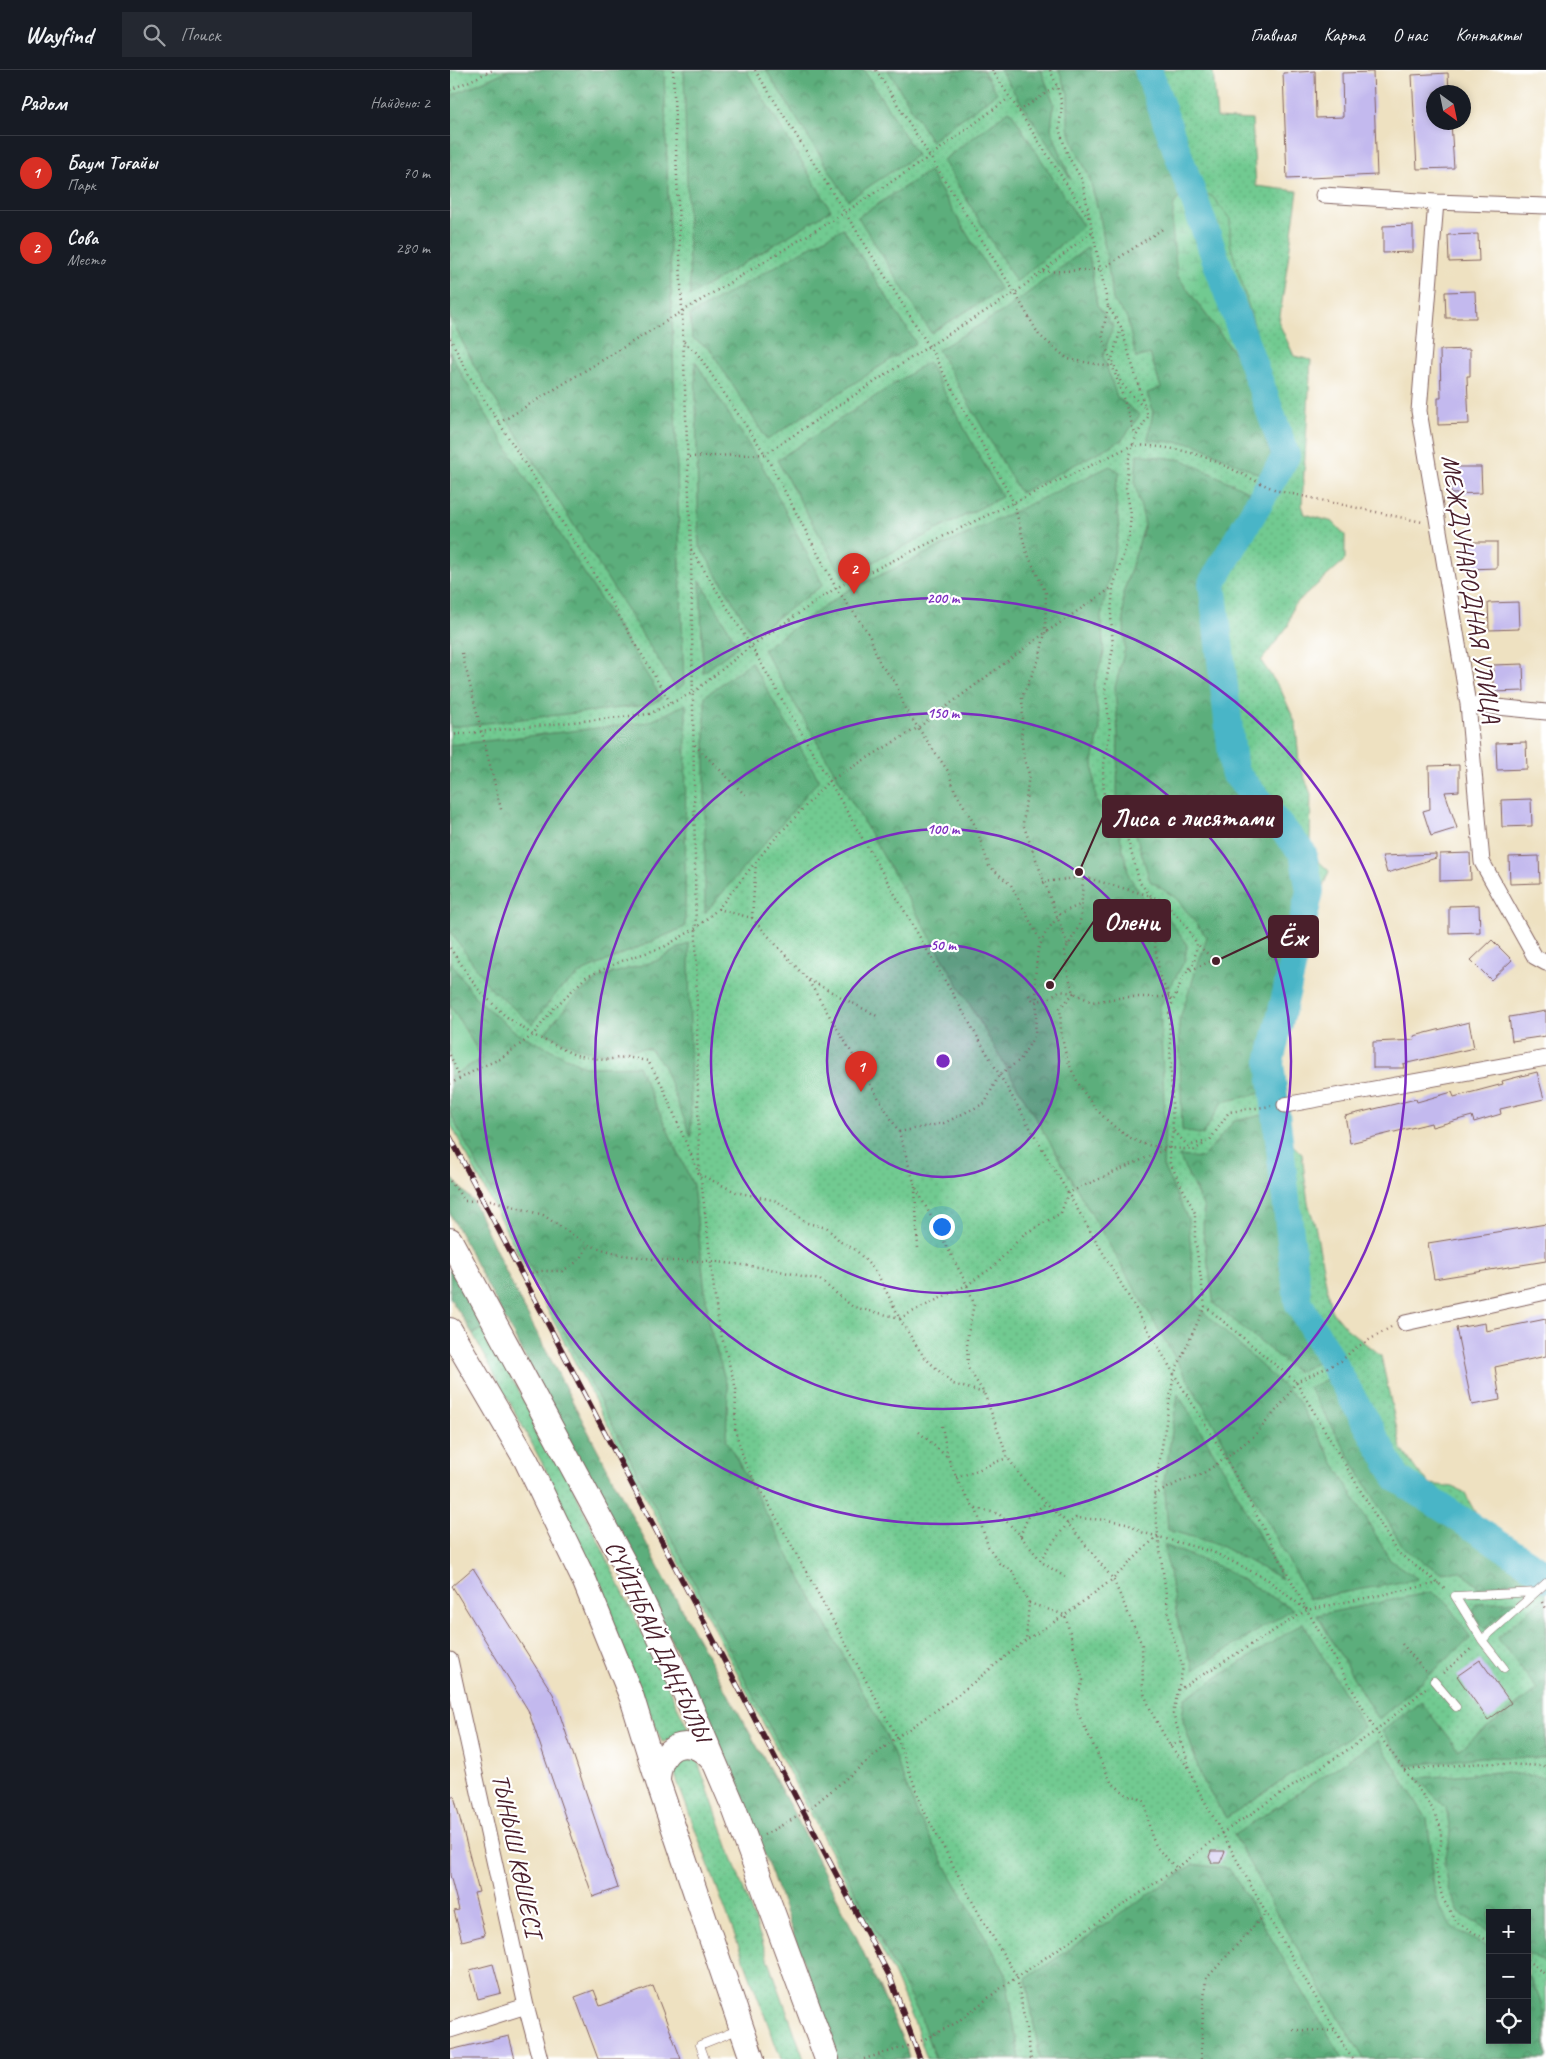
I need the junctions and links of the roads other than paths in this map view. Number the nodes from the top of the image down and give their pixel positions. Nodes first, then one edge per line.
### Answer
1 (1323, 195) dead end
2 (1436, 202) junction
3 (1546, 206) edge
4 (1468, 704) junction
5 (1546, 712) edge
6 (1546, 963) edge
7 (1546, 1058) edge
8 (1285, 1105) road end
9 (450, 1240) edge
10 (1546, 1292) edge
11 (1405, 1322) road end
12 (450, 1330) edge
13 (1546, 1584) edge
14 (1536, 1592) junction
15 (1482, 1640) junction
16 (450, 1660) edge
17 (1504, 1668) dead end
18 (1434, 1681) road end
19 (1456, 1707) dead end
20 (714, 1761) junction
21 (658, 1782) junction
22 (526, 2006) junction
23 (742, 2028) junction
24 (450, 2030) edge
25 (824, 2055) edge
26 (540, 2059) edge
27 (705, 2059) edge
28 (752, 2059) edge

1 - 2 street
2 - 3 street
2 - 4 street, МЕЖДУНАРОДНАЯ УЛИЦА
4 - 5 street
4 - 6 street, МЕЖДУНАРОДНАЯ УЛИЦА
7 - 8 street
9 - 20 main road, СҮЙІНБАЙ ДАҢҒЫЛЫ
10 - 11 street
12 - 21 main road, СҮЙІНБАЙ ДАҢҒЫЛЫ
13 - 14 lane
14 - 15 lane
14 - 15 lane
15 - 17 lane
16 - 22 street, ТЫНЫШ КӨШЕСІ
18 - 19 lane
20 - 21 main road
20 - 25 main road, СҮЙІНБАЙ ДАҢҒЫЛЫ
21 - 23 main road, СҮЙІНБАЙ ДАҢҒЫЛЫ
22 - 24 street
22 - 26 street, ТЫНЫШ КӨШЕСІ
23 - 27 lane
23 - 28 main road, СҮЙІНБАЙ ДАҢҒЫЛЫ

